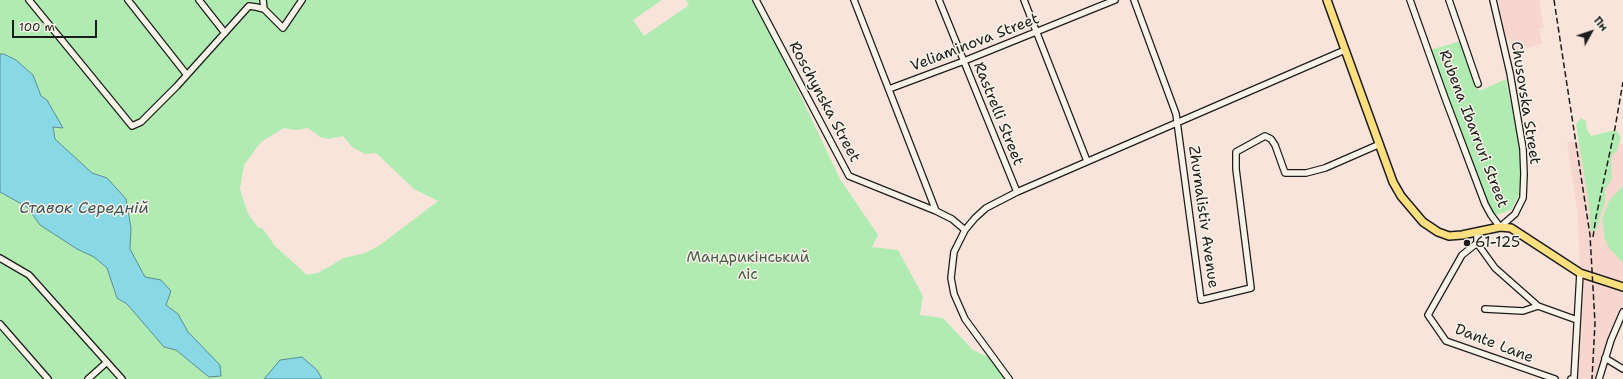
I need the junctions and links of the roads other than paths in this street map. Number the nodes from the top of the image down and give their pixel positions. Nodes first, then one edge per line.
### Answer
1 (29, 0) edge
2 (128, 0) edge
3 (199, 0) edge
4 (263, 0) edge
5 (302, 0) edge
6 (756, 0) edge
7 (854, 0) edge
8 (939, 0) edge
9 (1024, 0) edge
10 (1115, 0) edge
11 (1134, 0) edge
12 (1327, 0) edge
13 (1410, 0) edge
14 (1449, 0) edge
15 (1493, 0) edge
16 (264, 9) junction
17 (1036, 32) junction
18 (225, 33) junction
19 (1345, 50) junction
20 (964, 61) junction
21 (187, 75) junction
22 (1478, 84) dead end
23 (889, 89) junction
24 (1177, 123) junction
25 (1380, 144) junction
26 (1087, 161) junction
27 (1017, 192) junction
28 (936, 211) junction
29 (1500, 227) junction
30 (965, 230) junction
31 (1477, 232) junction
32 (1477, 243) junction
33 (0, 258) edge
34 (1580, 273) junction
35 (1623, 287) edge
36 (1538, 306) junction
37 (1485, 309) dead end
38 (1623, 312) edge
39 (1577, 320) junction
40 (0, 324) edge
41 (1620, 327) edge
42 (1605, 358) junction
43 (107, 362) junction
44 (1623, 369) edge
45 (48, 379) edge
46 (88, 379) edge
47 (122, 379) edge
48 (1010, 379) edge
49 (1555, 379) edge
50 (1571, 379) edge
51 (1599, 379) edge

1 - 21 street
2 - 21 street
3 - 18 street
4 - 16 street
5 - 16 street
6 - 28 street, Roschynska Street
7 - 23 street
8 - 20 street, Rastrelli Street
9 - 17 street
10 - 17 street, Veliaminova Street
11 - 24 street
12 - 19 main road
13 - 29 street, Rubena Ibarruri Street
14 - 22 street
15 - 29 street, Chusovska Street
16 - 18 street
17 - 20 street, Veliaminova Street
17 - 26 street
18 - 21 street
19 - 24 street
19 - 25 main road
20 - 23 street, Veliaminova Street
20 - 27 street, Rastrelli Street
23 - 28 street
24 - 25 street, Zhurnalistiv Avenue
24 - 26 street
25 - 31 main road
26 - 27 street
27 - 30 street
28 - 30 street, Roschynska Street
29 - 31 main road
29 - 34 main road, Rubena Ibarruri Street
30 - 48 street
31 - 32 street
32 - 36 street
32 - 49 street, Dante Lane
33 - 43 street
34 - 35 main road, Rubena Ibarruri Street
34 - 39 street
36 - 37 street, Dante Lane
36 - 39 street
38 - 41 street
39 - 50 street
40 - 45 street
41 - 42 street
42 - 44 street
42 - 51 street
43 - 46 street
43 - 47 street

